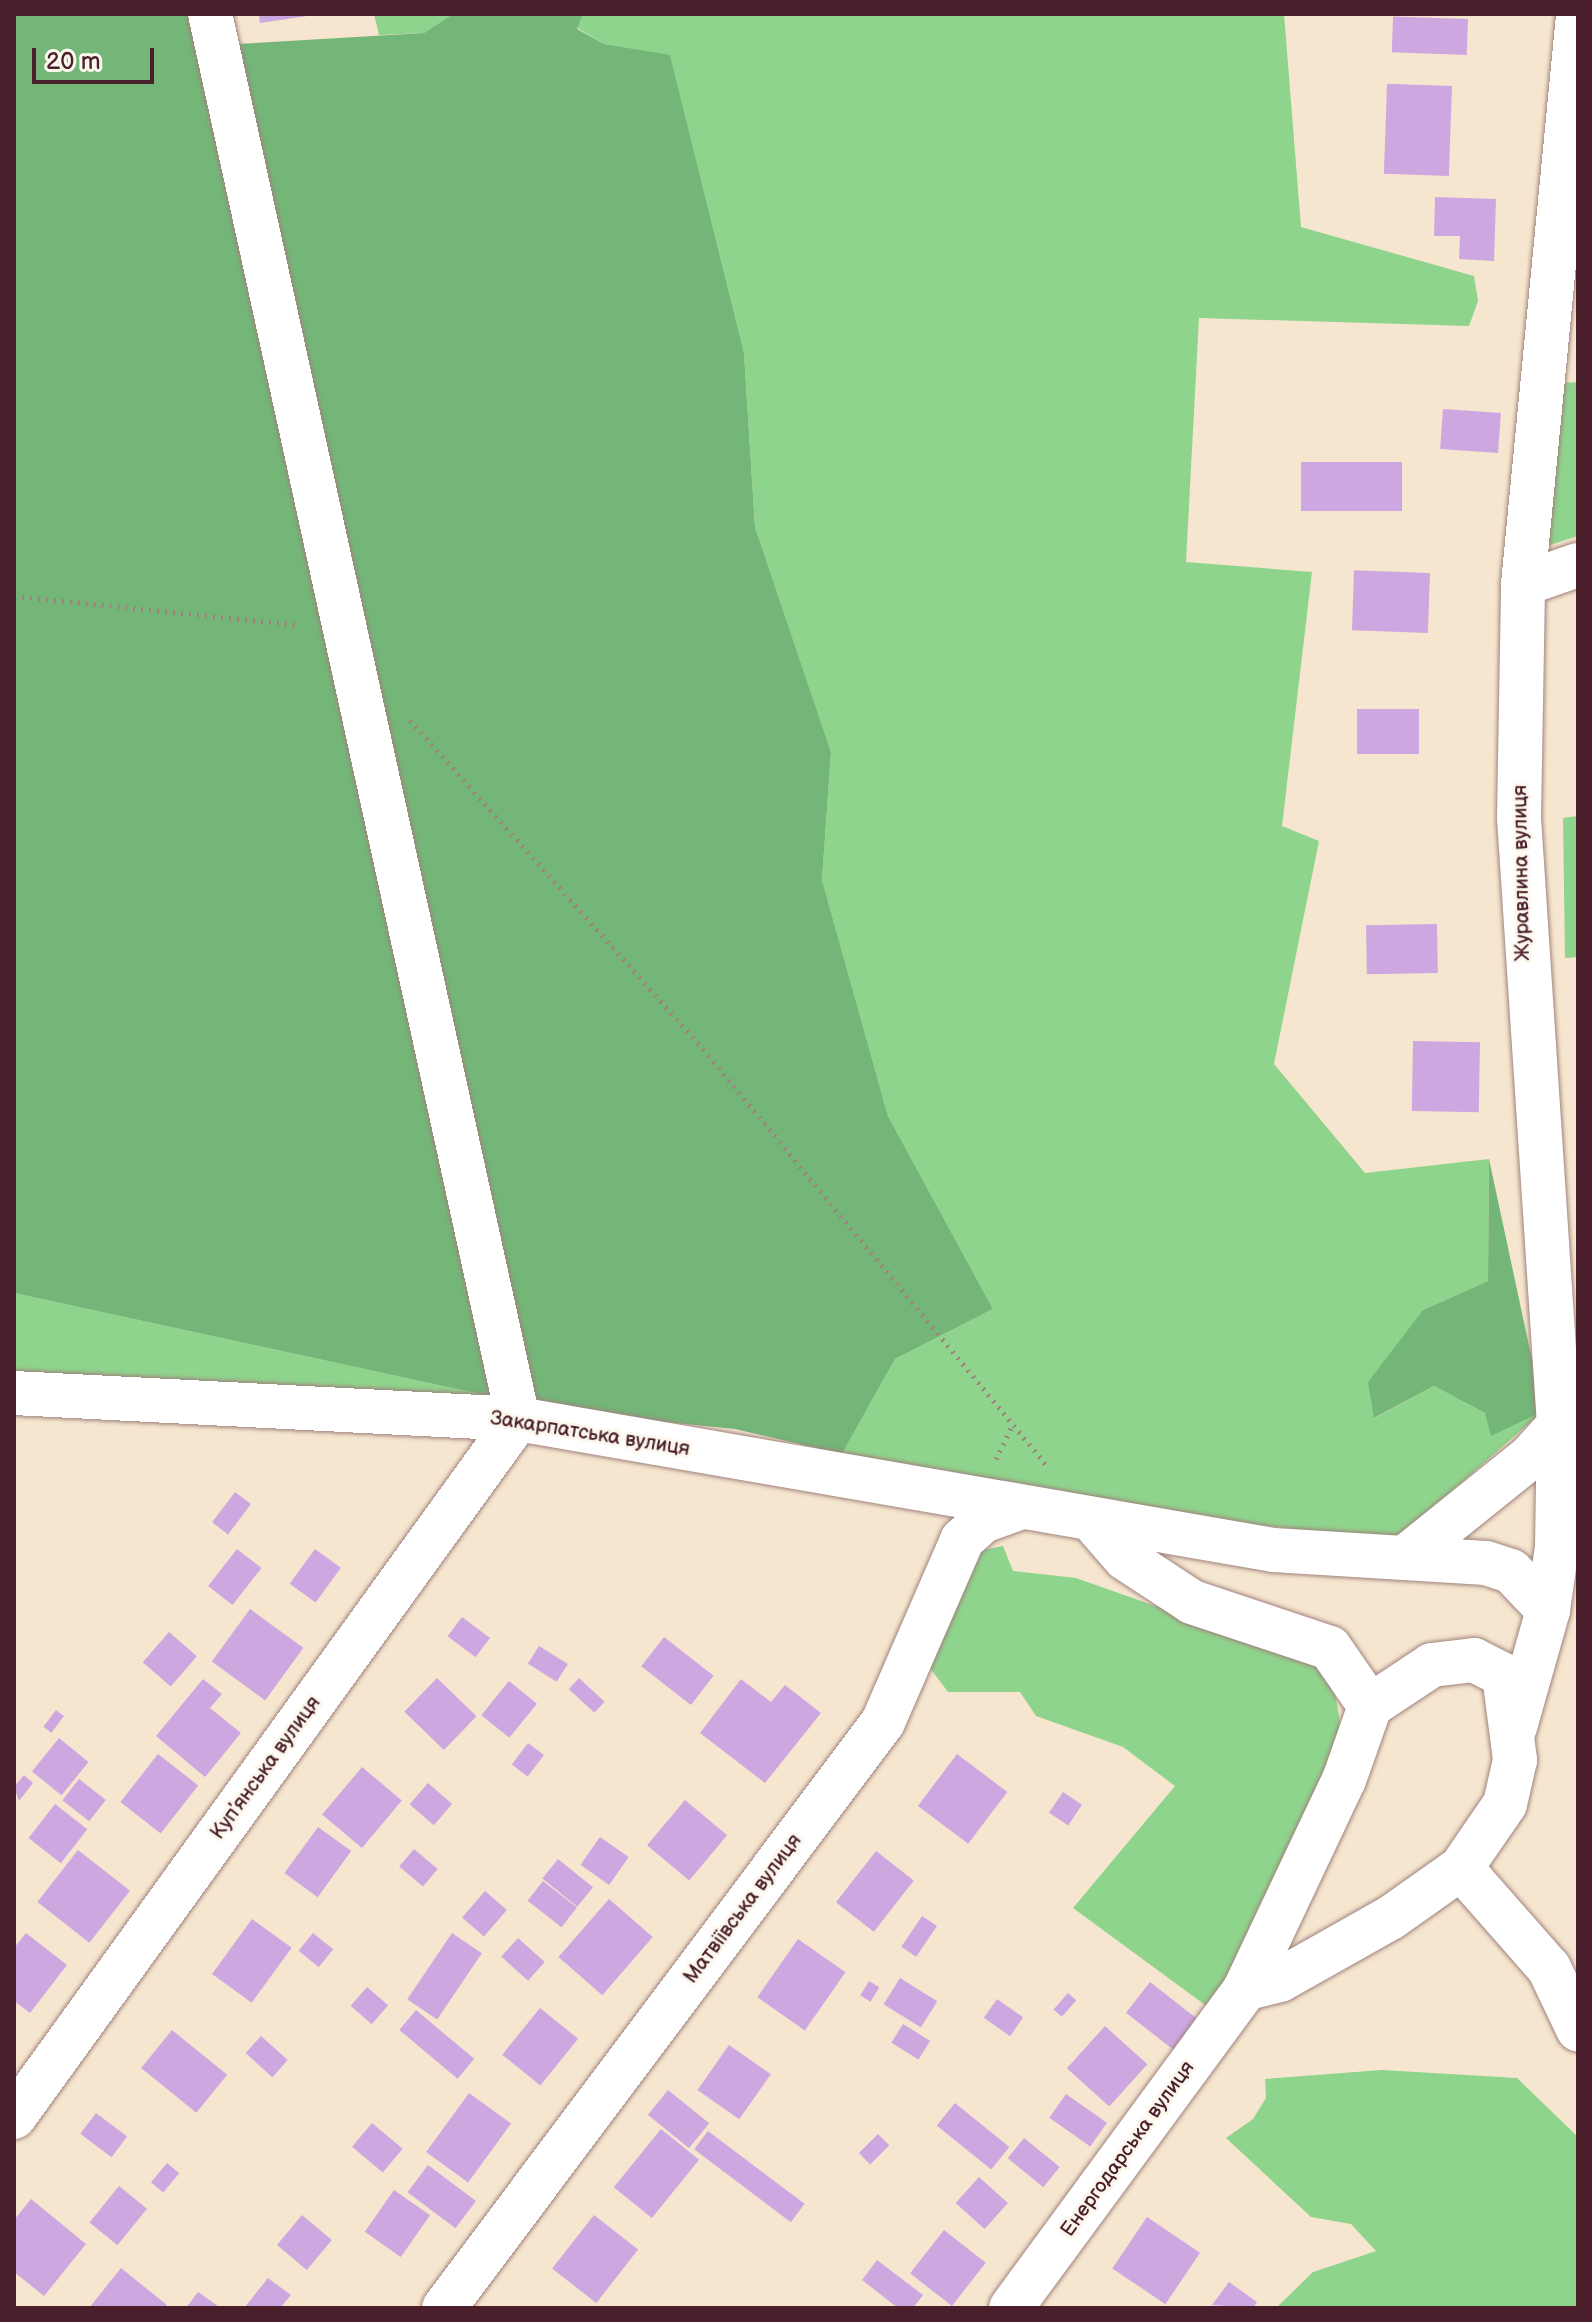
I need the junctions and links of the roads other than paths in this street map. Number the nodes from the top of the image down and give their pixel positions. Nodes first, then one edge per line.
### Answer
1 (1578, 16) edge
2 (212, 30) edge
3 (1578, 565) edge
4 (1523, 584) junction
5 (14, 1393) edge
6 (518, 1419) junction
7 (1559, 1425) junction
8 (1019, 1508) junction
9 (1092, 1520) junction
10 (1407, 1556) junction
11 (1548, 1610) junction
12 (1370, 1706) junction
13 (1515, 1727) junction
14 (1461, 1868) junction
15 (1245, 1989) junction
16 (1578, 2029) edge
17 (14, 2117) edge
18 (444, 2308) edge
19 (1011, 2308) edge

1 - 4 street, Журавлина вулиця
2 - 6 street
3 - 4 street
4 - 7 street, Журавлина вулиця
5 - 6 street, Закарпатська вулиця
6 - 8 street, Закарпатська вулиця
6 - 17 street, Купʼянська вулиця
7 - 10 street
7 - 11 street, Журавлина вулиця
8 - 9 street, Закарпатська вулиця
8 - 18 street, Матвіївська вулиця
9 - 10 street, Закарпатська вулиця
9 - 12 street
10 - 11 street, Закарпатська вулиця
11 - 13 street, Журавлина вулиця
12 - 13 street
12 - 15 street, Енергодарська вулиця
13 - 14 street
14 - 15 street
14 - 16 street
15 - 19 street, Енергодарська вулиця

